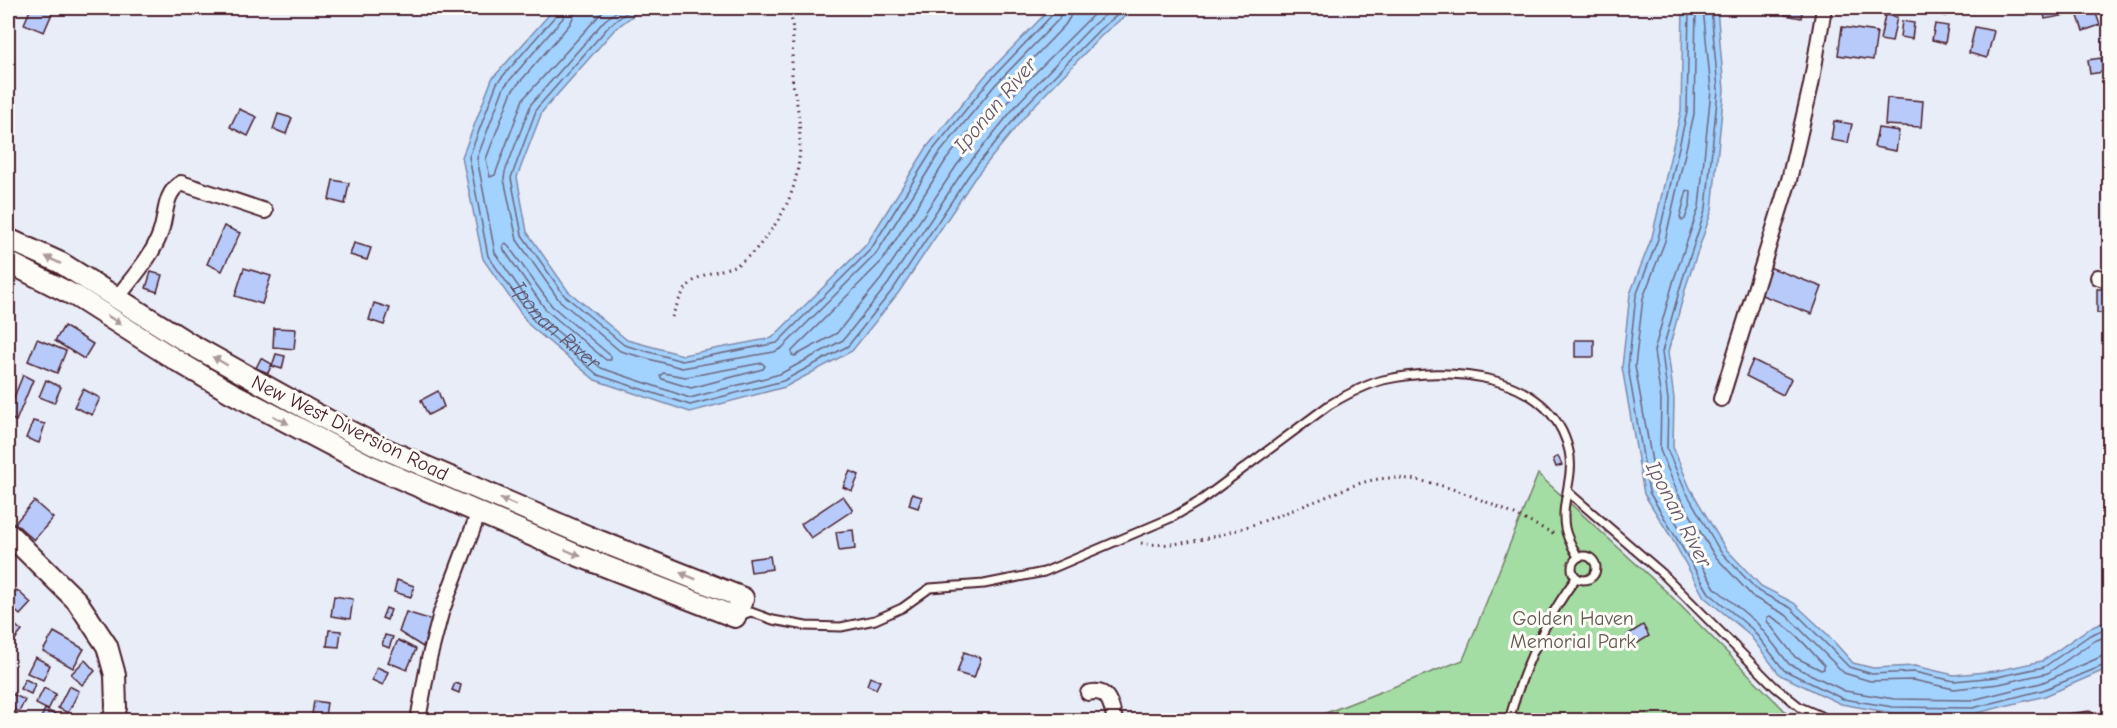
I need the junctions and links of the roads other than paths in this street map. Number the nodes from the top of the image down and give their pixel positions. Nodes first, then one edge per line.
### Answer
1 (1824, 8) edge
2 (265, 211) dead end
3 (8, 239) edge
4 (8, 262) edge
5 (117, 298) junction
6 (1721, 399) dead end
7 (1568, 492) junction
8 (479, 512) junction
9 (8, 533) edge
10 (1578, 557) junction
11 (1576, 578) junction
12 (743, 609) junction
13 (1088, 693) dead end
14 (2089, 716) dead end
15 (114, 720) edge
16 (418, 720) edge
17 (1115, 720) edge
18 (1509, 720) edge
19 (1830, 720) edge
20 (2057, 720) edge

1 - 6 street
2 - 5 street
5 -> 3 street, New West Diversion Road
4 -> 8 street, New West Diversion Road
12 -> 5 street, New West Diversion Road
7 - 10 lane
7 - 12 lane
7 - 19 lane
8 -> 12 street, New West Diversion Road
8 - 16 street
9 - 15 street
10 - 11 lane
10 - 11 lane
11 - 18 lane
13 - 17 street
14 - 20 lane

